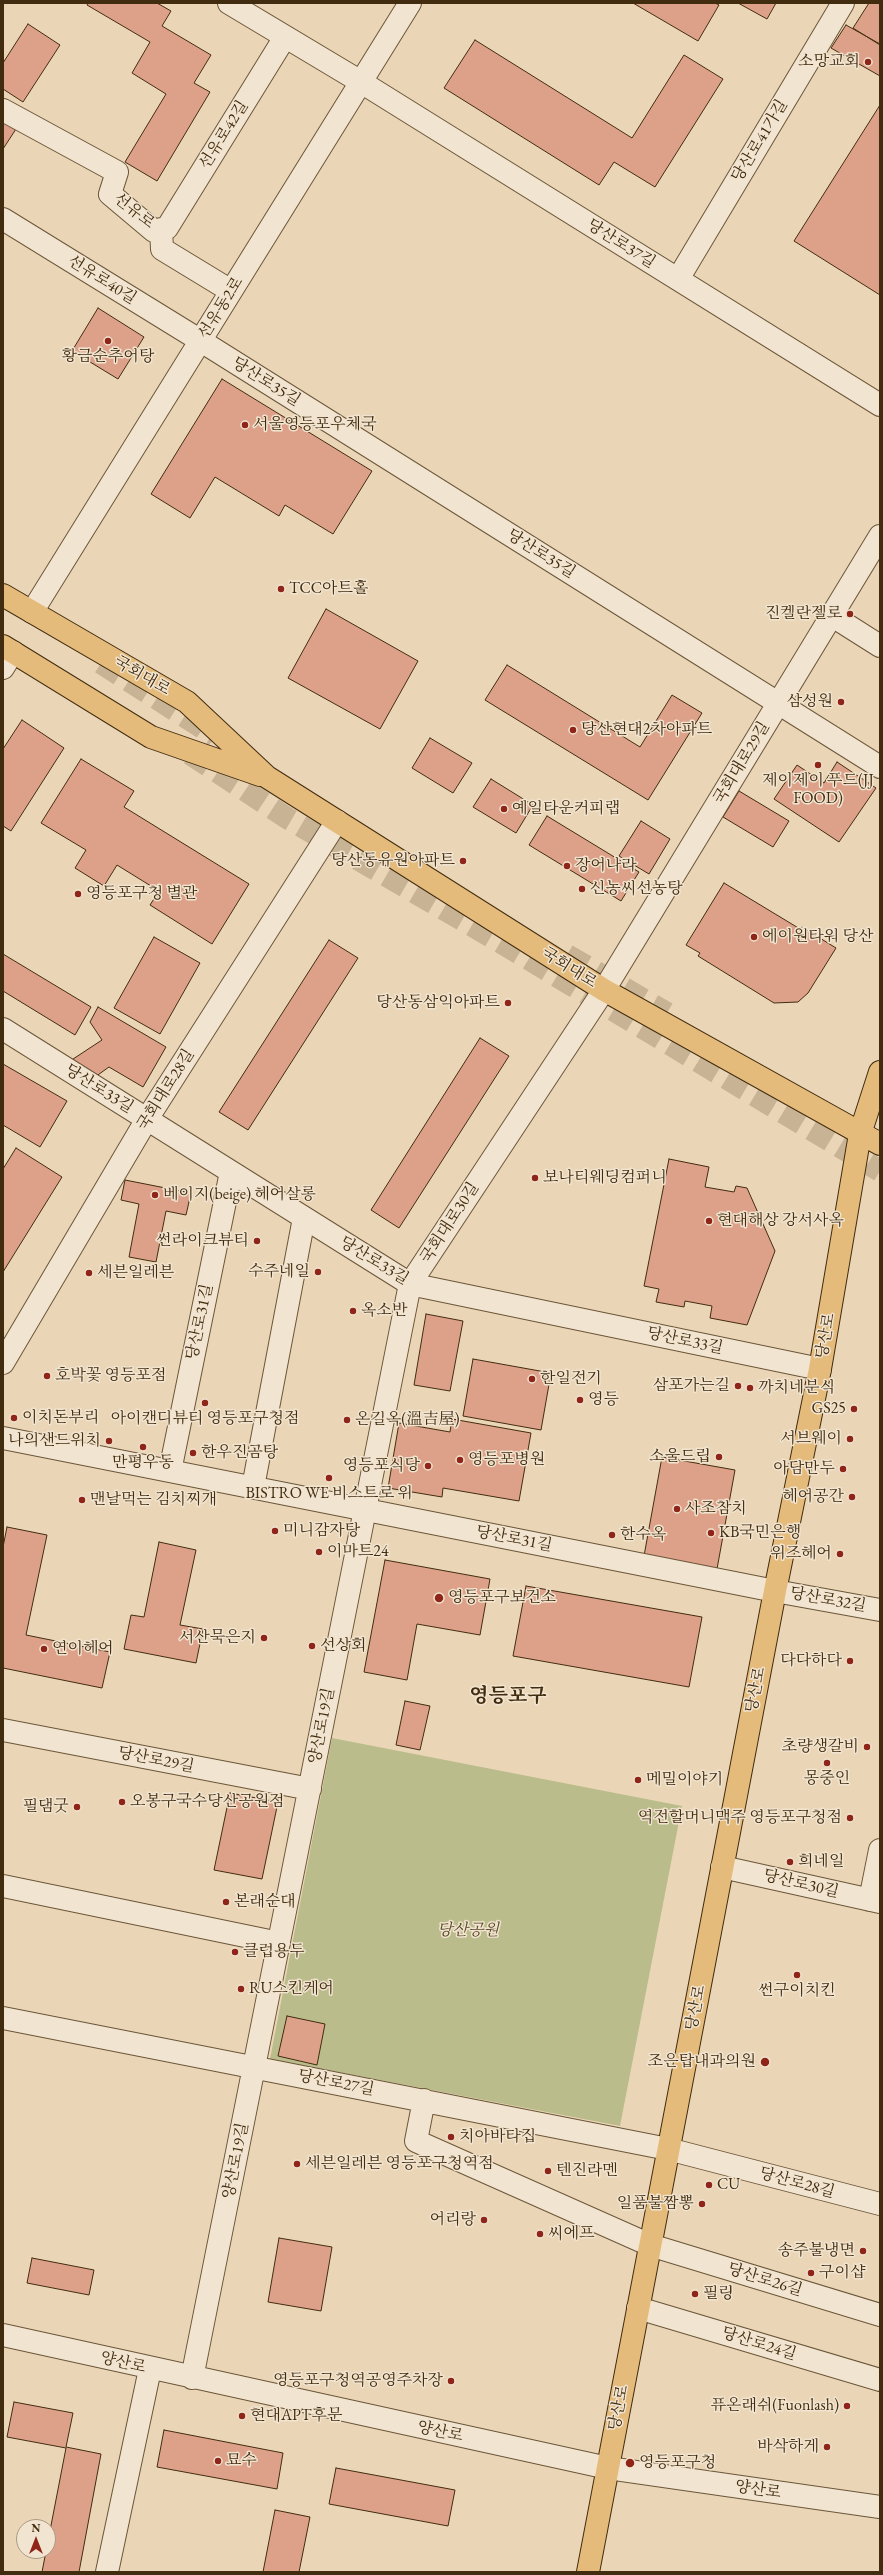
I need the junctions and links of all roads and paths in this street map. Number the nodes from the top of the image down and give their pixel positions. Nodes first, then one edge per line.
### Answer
1 (229, 3) edge
2 (410, 3) edge
3 (843, 3) edge
4 (285, 37) junction
5 (361, 82) junction
6 (3, 110) edge
7 (3, 219) edge
8 (161, 229) junction
9 (678, 279) junction
10 (232, 291) junction
11 (201, 341) junction
12 (880, 405) edge
13 (880, 536) edge
14 (3, 595) edge
15 (32, 612) junction
16 (831, 615) junction
17 (880, 646) edge
18 (6, 656) edge
19 (778, 703) junction
20 (880, 767) edge
21 (267, 777) junction
22 (337, 821) junction
23 (604, 990) junction
24 (3, 1029) edge
25 (880, 1072) edge
26 (880, 1113) edge
27 (147, 1119) junction
28 (860, 1134) junction
29 (880, 1144) edge
30 (231, 1172) junction
31 (304, 1218) junction
32 (410, 1284) junction
33 (3, 1363) edge
34 (820, 1369) junction
35 (3, 1438) edge
36 (170, 1471) junction
37 (253, 1487) junction
38 (365, 1509) junction
39 (775, 1591) junction
40 (880, 1610) edge
41 (3, 1730) edge
42 (310, 1789) junction
43 (880, 1850) edge
44 (722, 1867) junction
45 (3, 1886) edge
46 (875, 1901) edge
47 (279, 1943) junction
48 (3, 2018) edge
49 (254, 2067) junction
50 (424, 2100) junction
51 (668, 2149) junction
52 (880, 2204) edge
53 (650, 2245) junction
54 (638, 2308) junction
55 (880, 2315) edge
56 (3, 2335) edge
57 (150, 2369) junction
58 (192, 2378) junction
59 (880, 2380) edge
60 (608, 2468) junction
61 (880, 2507) edge
62 (107, 2572) edge
63 (588, 2572) edge

1 - 4 street
2 - 5 street, 선유동2로
3 - 9 street, 당산로41가길
4 - 5 street
4 - 8 street, 선유로42길
5 - 9 street, 당산로37길
5 - 10 street, 선유동2로
6 - 8 street, 선유로
7 - 11 street, 선유로40길
8 - 10 street, 선유로
9 - 12 street, 당산로37길
10 - 11 street, 선유동2로
11 - 15 street, 선유동2로
11 - 19 street, 당산로35길
13 - 16 street, 국회대로29길
14 - 15 main road, 국회대로
15 - 21 main road, 국회대로
16 - 17 street
16 - 19 street, 국회대로29길
18 - 21 main road, 국회대로
19 - 20 street, 당산로35길
19 - 23 street, 국회대로29길
21 - 22 main road, 국회대로
22 - 23 main road, 국회대로
22 - 27 street, 국회대로28길
23 - 28 main road, 국회대로
23 - 32 street, 국회대로30길
24 - 27 street, 당산로33길
25 - 28 main road, 당산로
26 - 28 main road
27 - 30 street, 당산로33길
27 - 33 street, 국회대로28길
28 - 29 main road, 국회대로
28 - 34 main road, 당산로
30 - 31 street, 당산로33길
30 - 36 street, 당산로31길
31 - 32 street, 당산로33길
31 - 37 street
32 - 34 street, 당산로33길
32 - 38 street, 국회대로30길
34 - 39 main road, 당산로
35 - 36 street, 당산로31길
36 - 37 street, 당산로31길
37 - 38 street, 당산로31길
38 - 39 street, 당산로31길
38 - 42 street, 양산로19길
39 - 40 street, 당산로32길
39 - 44 main road, 당산로
41 - 42 street, 당산로29길
42 - 47 street, 양산로19길
43 - 46 street
44 - 46 street, 당산로30길
44 - 51 main road, 당산로
45 - 47 street
47 - 49 street, 양산로19길
48 - 49 street, 당산로27길
49 - 50 street, 당산로27길
49 - 58 street, 양산로19길
50 - 51 street, 당산로27길
50 - 53 street
51 - 52 street, 당산로28길
51 - 53 main road, 당산로
53 - 54 main road, 당산로
53 - 55 street, 당산로26길
54 - 59 street, 당산로24길
54 - 60 main road, 당산로
56 - 57 street, 양산로
57 - 58 street, 양산로
57 - 62 street
58 - 60 street, 양산로
60 - 61 street, 양산로
60 - 63 main road, 당산로

